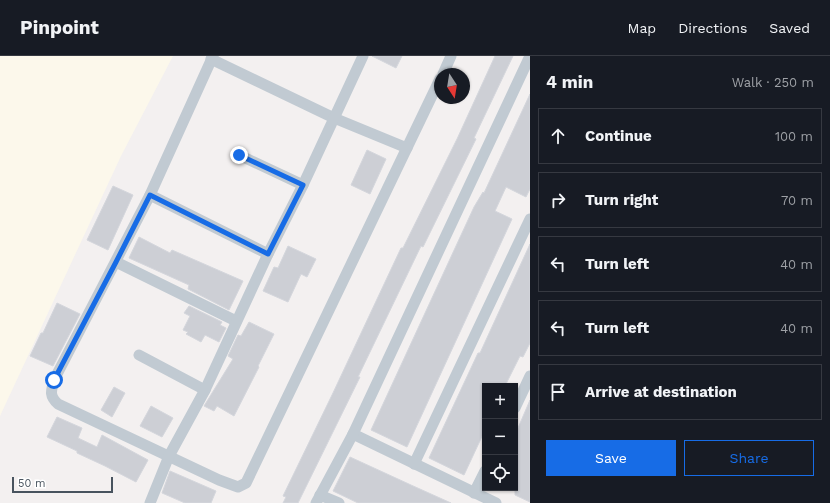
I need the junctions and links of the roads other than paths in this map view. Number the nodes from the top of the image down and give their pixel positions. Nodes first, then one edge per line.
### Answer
1 (363, 56) edge
2 (451, 56) edge
3 (530, 56) edge
4 (212, 57) edge
5 (446, 68) edge
6 (527, 70) edge
7 (434, 92) edge
8 (334, 118) junction
9 (407, 148) junction
10 (239, 155) dead end
11 (303, 185) junction
12 (150, 195) junction
13 (530, 219) edge
14 (268, 254) junction
15 (116, 262) junction
16 (236, 321) junction
17 (139, 355) dead end
18 (530, 376) edge
19 (205, 390) junction
20 (518, 402) edge
21 (353, 434) junction
22 (169, 456) junction
23 (414, 464) junction
24 (482, 477) edge
25 (474, 493) junction
26 (318, 499) edge
27 (150, 503) edge
28 (339, 503) edge
29 (496, 503) edge

1 - 8 street
2 - 5 street
3 - 6 street
4 - 8 street
4 - 12 street
6 - 21 street
7 - 9 street
8 - 9 street
8 - 11 street
9 - 22 street
10 - 11 street
11 - 14 street
12 - 14 street
12 - 15 street
13 - 23 street
14 - 16 street
15 - 16 street
15 - 22 street
16 - 19 street
17 - 19 street
18 - 20 street
19 - 22 street
21 - 23 street
21 - 26 street
22 - 27 street
23 - 25 street
24 - 25 street
25 - 29 street
26 - 28 street

